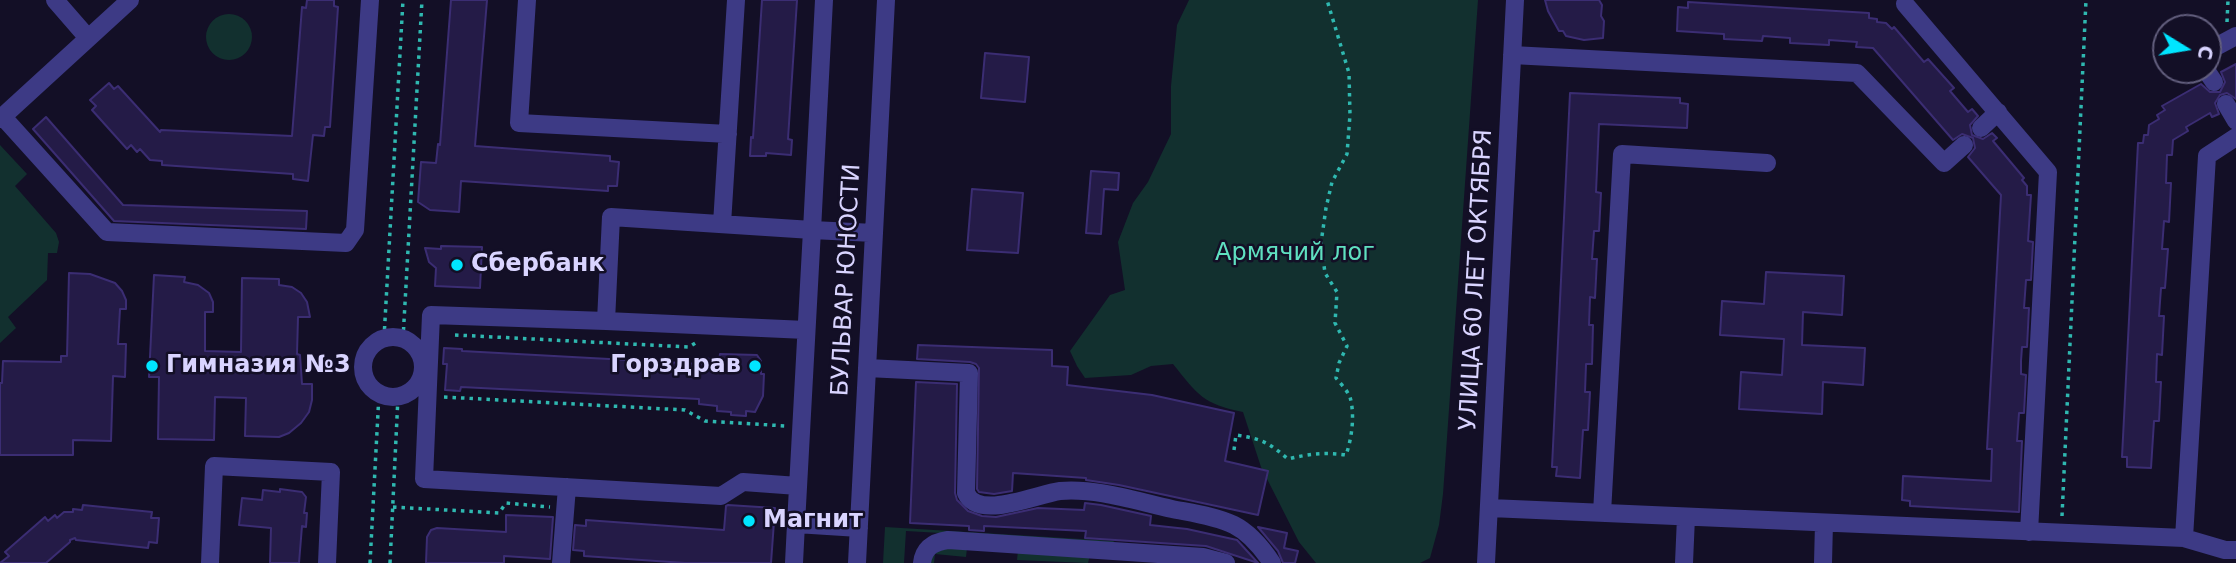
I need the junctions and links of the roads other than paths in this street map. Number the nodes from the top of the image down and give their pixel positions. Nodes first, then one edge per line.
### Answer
1 (55, 0) edge
2 (130, 0) edge
3 (370, 0) edge
4 (527, 0) edge
5 (736, 0) edge
6 (824, 0) edge
7 (887, 0) edge
8 (1515, 0) edge
9 (1905, 4) dead end
10 (88, 38) junction
11 (1512, 55) junction
12 (2226, 104) dead end
13 (1998, 112) junction
14 (1, 118) edge
15 (2236, 121) edge
16 (1981, 128) dead end
17 (728, 134) junction
18 (2236, 137) edge
19 (1964, 145) dead end
20 (1766, 163) dead end
21 (722, 224) junction
22 (812, 230) junction
23 (874, 233) junction
24 (606, 321) junction
25 (806, 330) junction
26 (867, 368) junction
27 (398, 397) joint
28 (798, 486) junction
29 (567, 487) junction
30 (1490, 509) junction
31 (1602, 513) junction
32 (1686, 517) junction
33 (1824, 523) junction
34 (796, 524) junction
35 (859, 528) junction
36 (2029, 532) junction
37 (2185, 538) junction
38 (2236, 550) edge
39 (1118, 557) edge
40 (1168, 559) edge
41 (1203, 560) edge
42 (210, 563) edge
43 (327, 563) edge
44 (561, 563) edge
45 (793, 563) edge
46 (857, 563) edge
47 (922, 563) edge
48 (1226, 563) edge
49 (1272, 563) edge
50 (1486, 563) edge
51 (1684, 563) edge
52 (1823, 563) edge

1 - 10 street
2 - 10 street
3 - 14 street
4 - 17 street
5 - 17 street
6 - 22 street
7 - 23 street, БУЛЬВАР ЮНОСТИ
8 - 11 street, УЛИЦА 60 ЛЕТ ОКТЯБРЯ
9 - 13 street
10 - 14 street
11 - 19 street
11 - 30 street, УЛИЦА 60 ЛЕТ ОКТЯБРЯ
12 - 15 street
13 - 16 street
13 - 36 street
17 - 21 street
18 - 37 street
20 - 31 street
21 - 22 street
21 - 24 street
22 - 23 street
22 - 25 street
23 - 26 street, БУЛЬВАР ЮНОСТИ
24 - 25 street
24 - 29 street
25 - 28 street
26 - 35 street, БУЛЬВАР ЮНОСТИ
26 - 49 street
27 - 27 street
28 - 29 street
28 - 34 street
29 - 44 street
30 - 31 street
30 - 50 street, УЛИЦА 60 ЛЕТ ОКТЯБРЯ
31 - 32 street
32 - 33 street
32 - 51 street
33 - 36 street
33 - 52 street
34 - 35 street
34 - 45 street
35 - 46 street, БУЛЬВАР ЮНОСТИ
36 - 37 street
37 - 38 street
39 - 40 street
39 - 47 street
40 - 41 street
41 - 48 street
42 - 43 street

